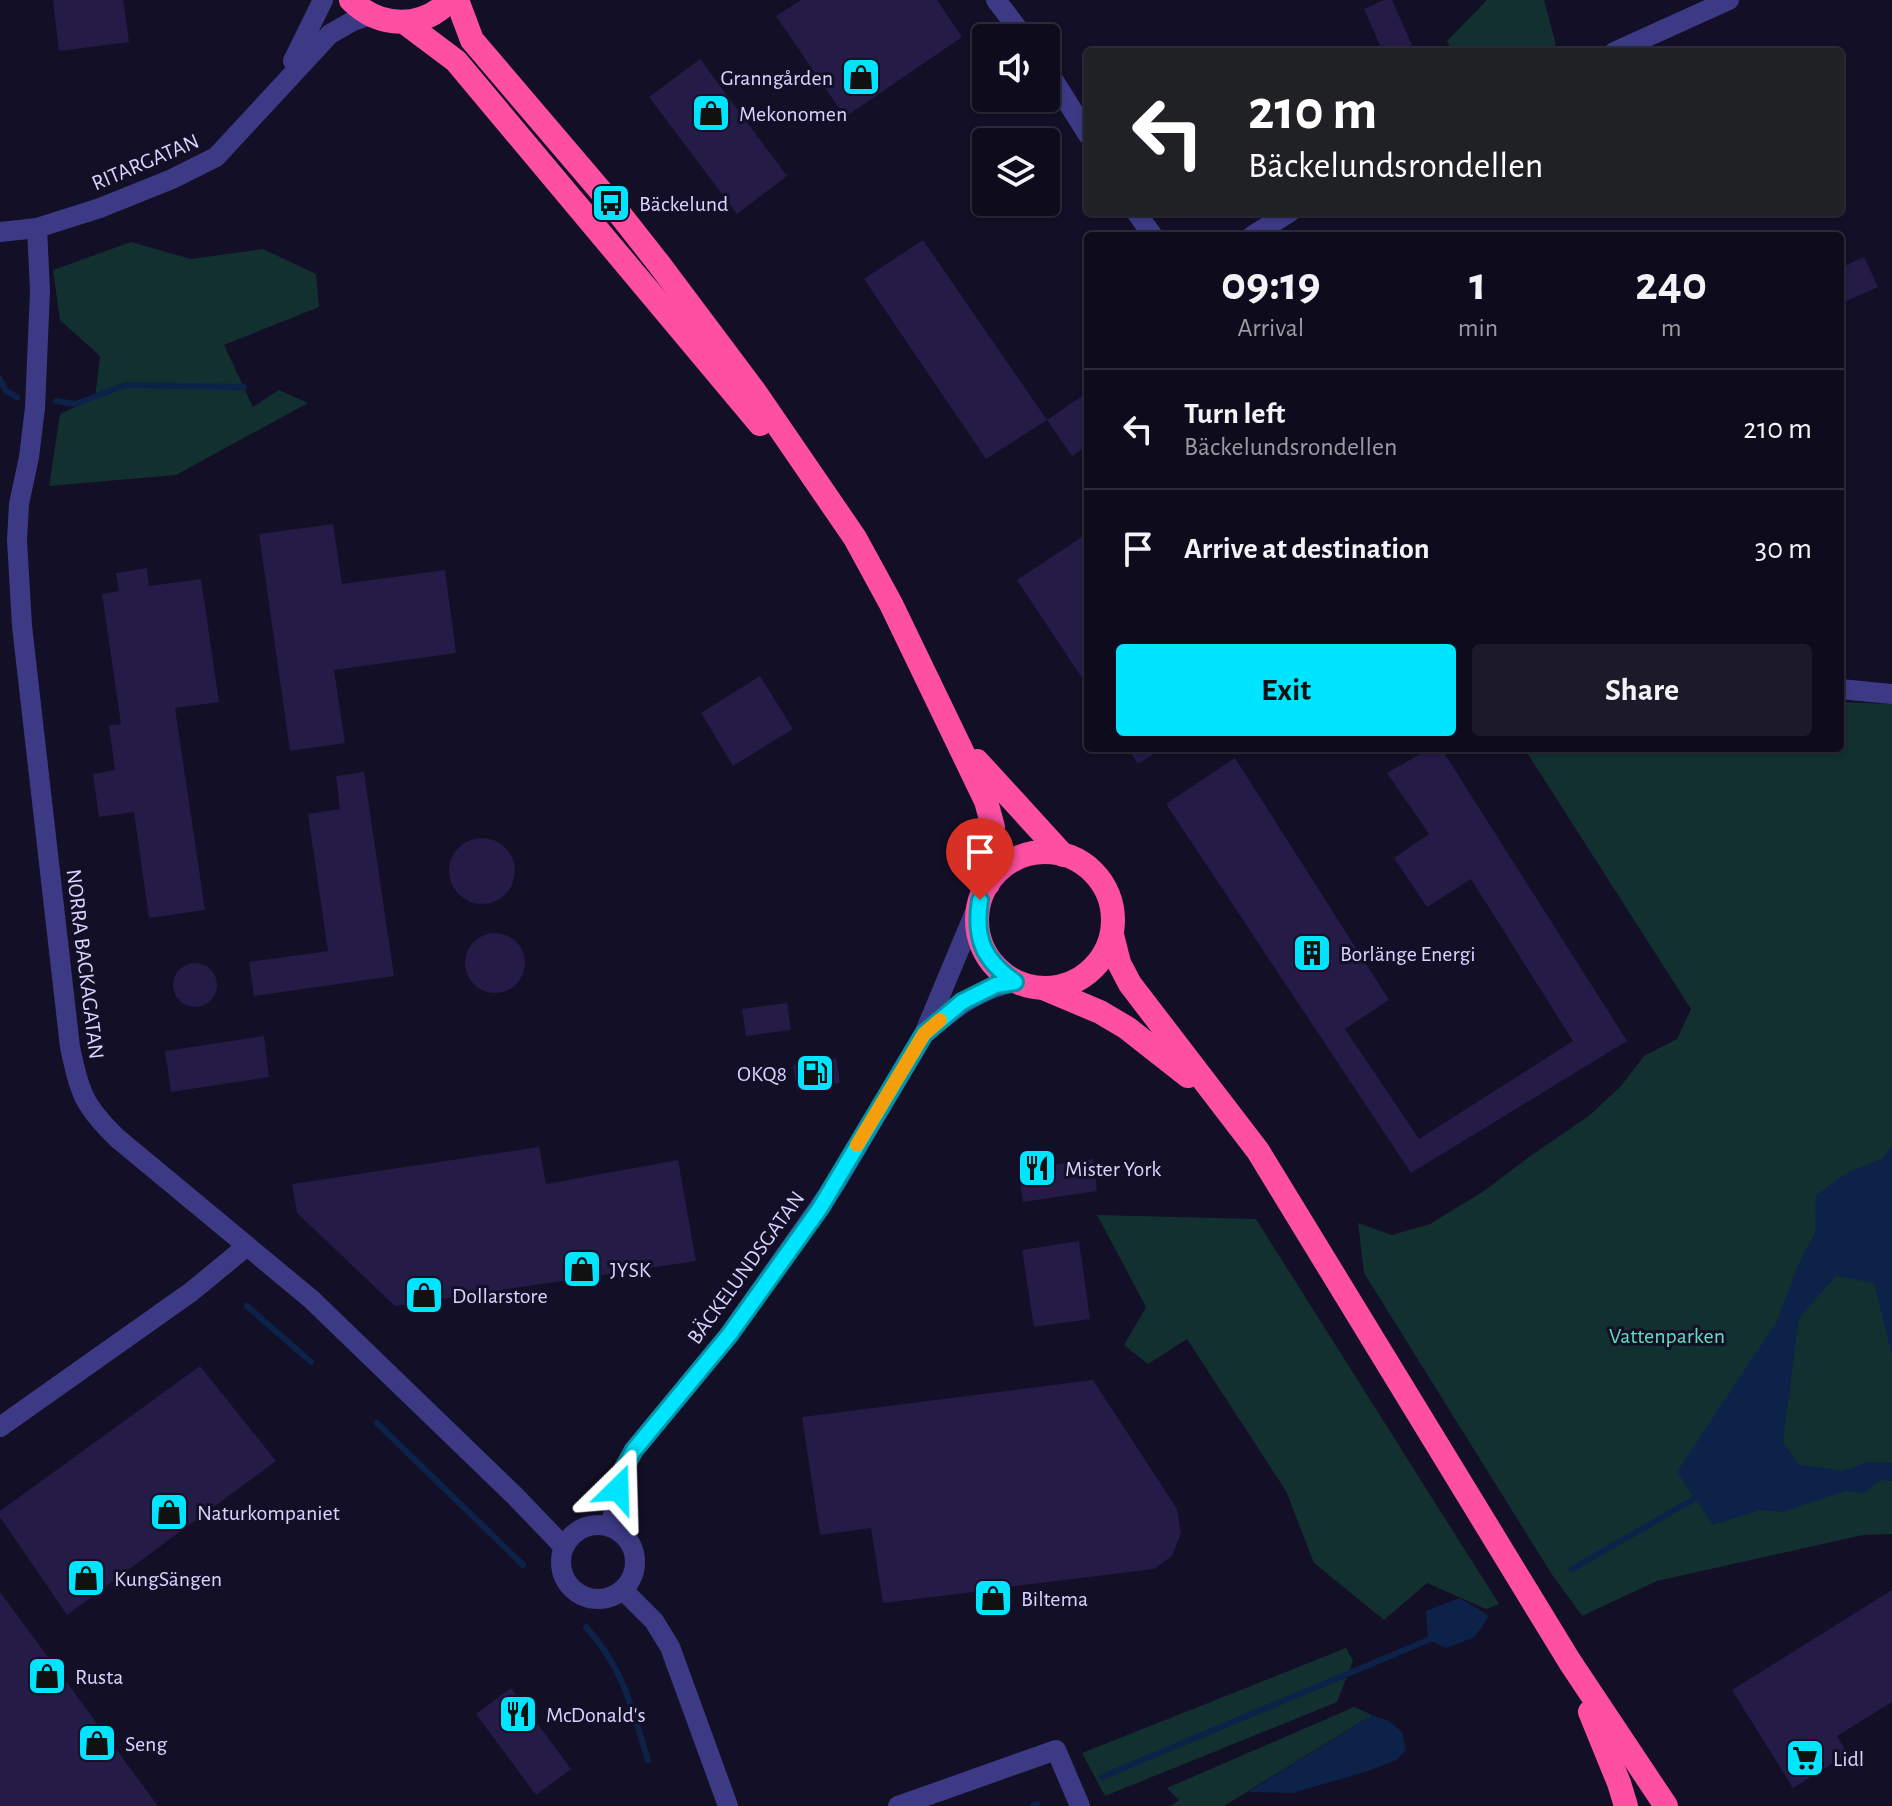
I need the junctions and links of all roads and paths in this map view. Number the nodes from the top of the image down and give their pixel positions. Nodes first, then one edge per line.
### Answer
1 (323, 0) edge
2 (450, 0) edge
3 (457, 0) edge
4 (996, 0) edge
5 (1729, 0) edge
6 (361, 8) edge
7 (404, 22) junction
8 (1014, 24) edge
9 (1623, 48) edge
10 (280, 86) junction
11 (1060, 90) edge
12 (1084, 129) edge
13 (1284, 216) edge
14 (37, 228) junction
15 (0, 232) edge
16 (1258, 232) edge
17 (855, 538) junction
18 (1844, 689) edge
19 (1892, 694) edge
20 (957, 738) junction
21 (1063, 855) junction
22 (984, 892) junction
23 (1112, 935) junction
24 (1015, 982) junction
25 (1043, 988) junction
26 (924, 1034) junction
27 (1218, 1100) junction
28 (247, 1246) junction
29 (0, 1427) edge
30 (610, 1527) junction
31 (564, 1547) junction
32 (623, 1590) junction
33 (1570, 1662) junction
34 (728, 1806) edge
35 (898, 1806) edge
36 (1080, 1806) edge
37 (1626, 1806) edge
38 (1666, 1806) edge

1 - 10 street, RITARGATAN
2 - 7 highway
3 - 17 highway
4 - 8 street
5 - 9 street
6 - 7 highway
6 - 10 street, RITARGATAN
7 - 17 highway
10 - 14 street, RITARGATAN
11 - 12 street
13 - 16 street
14 - 15 street, RITARGATAN
14 - 28 street, NORRA BACKAGATAN
17 - 20 highway
18 - 19 street
20 - 21 highway
20 - 22 highway
21 - 22 highway
21 - 23 highway
22 - 24 highway
22 - 26 street, BÄCKELUNDSGATAN
23 - 25 highway
23 - 27 highway
24 - 25 highway
24 - 26 street, BÄCKELUNDSGATAN
25 - 27 highway
26 - 30 street, BÄCKELUNDSGATAN
27 - 33 highway
28 - 29 street
28 - 31 street, NORRA BACKAGATAN
30 - 31 street
30 - 32 street
31 - 32 street
32 - 34 street
33 - 37 highway
33 - 38 highway
35 - 36 street

